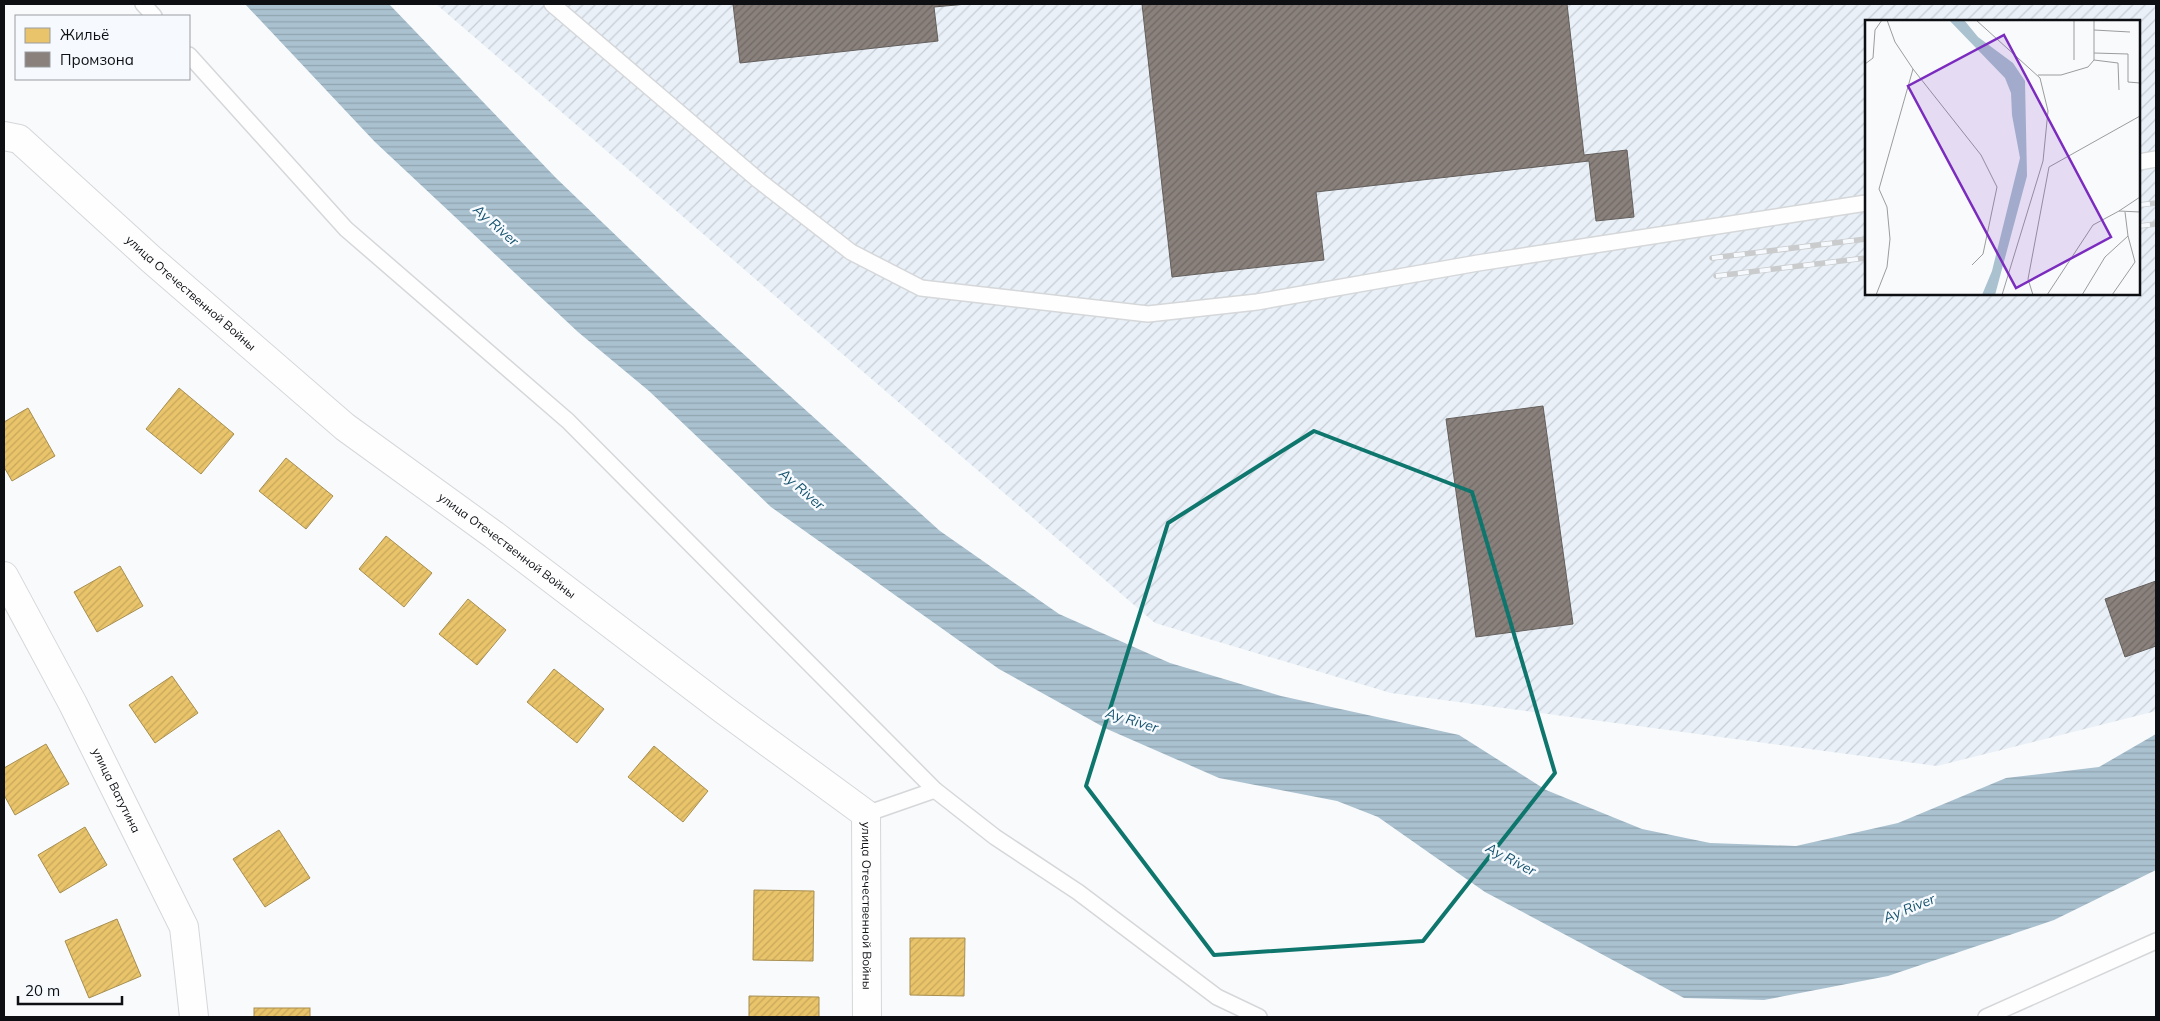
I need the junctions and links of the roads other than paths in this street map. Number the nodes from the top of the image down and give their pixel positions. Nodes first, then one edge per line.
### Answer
1 (143, 4) edge
2 (552, 4) edge
3 (153, 15) edge
4 (190, 56) edge
5 (4, 136) edge
6 (2156, 159) edge
7 (2140, 162) edge
8 (1865, 204) edge
9 (4, 576) edge
10 (935, 790) junction
11 (866, 814) junction
12 (2156, 941) edge
13 (194, 1017) edge
14 (867, 1017) edge
15 (1260, 1017) edge
16 (1986, 1017) edge

1 - 3 lane
2 - 8 lane
4 - 10 lane
5 - 11 street, улица Отечественной Войны
6 - 7 lane
9 - 13 street, улица Ватутина
10 - 11 lane
10 - 15 lane
11 - 14 street, улица Отечественной Войны
12 - 16 lane

